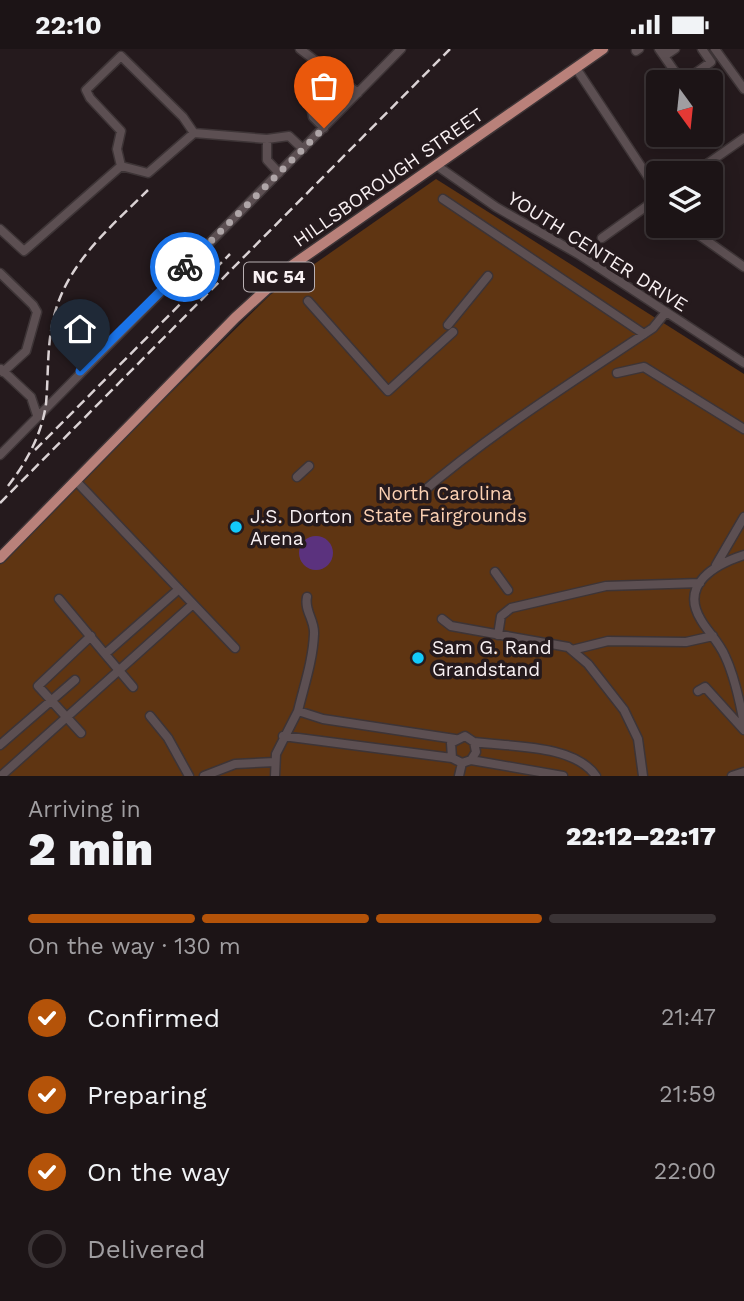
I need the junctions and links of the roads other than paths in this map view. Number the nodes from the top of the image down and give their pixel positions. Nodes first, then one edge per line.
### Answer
1 (300, 49) edge
2 (401, 49) edge
3 (603, 49) edge
4 (659, 49) edge
5 (666, 49) edge
6 (675, 49) edge
7 (702, 49) edge
8 (717, 52) edge
9 (711, 62) junction
10 (576, 68) junction
11 (674, 70) edge
12 (700, 70) edge
13 (334, 75) junction
14 (744, 89) edge
15 (358, 93) junction
16 (324, 128) junction
17 (194, 133) junction
18 (744, 138) edge
19 (267, 139) junction
20 (303, 149) junction
21 (711, 161) edge
22 (436, 165) junction
23 (121, 166) junction
24 (279, 173) junction
25 (646, 174) edge
26 (443, 199) dead end
27 (646, 207) edge
28 (0, 229) edge
29 (602, 238) dead end
30 (703, 238) edge
31 (744, 267) edge
32 (0, 273) edge
33 (488, 276) dead end
34 (308, 301) dead end
35 (666, 312) junction
36 (644, 334) junction
37 (744, 363) edge
38 (2, 370) edge
39 (617, 373) dead end
40 (37, 415) junction
41 (744, 429) edge
42 (0, 455) edge
43 (309, 466) dead end
44 (297, 477) dead end
45 (77, 482) junction
46 (419, 495) dead end
47 (744, 517) edge
48 (744, 555) edge
49 (0, 558) edge
50 (716, 565) junction
51 (495, 572) dead end
52 (700, 583) junction
53 (179, 589) junction
54 (508, 590) dead end
55 (307, 597) dead end
56 (59, 599) dead end
57 (192, 604) junction
58 (442, 619) dead end
59 (498, 635) junction
60 (91, 636) junction
61 (713, 636) junction
62 (235, 648) dead end
63 (572, 650) junction
64 (106, 654) junction
65 (119, 670) junction
66 (75, 680) dead end
67 (133, 687) dead end
68 (698, 691) dead end
69 (52, 701) junction
70 (743, 707) edge
71 (298, 711) junction
72 (150, 716) dead end
73 (66, 717) junction
74 (744, 725) edge
75 (744, 730) edge
76 (81, 733) dead end
77 (283, 736) junction
78 (455, 739) junction
79 (474, 742) junction
80 (0, 745) edge
81 (452, 758) junction
82 (471, 760) junction
83 (275, 762) junction
84 (461, 763) junction
85 (744, 772) edge
86 (276, 775) edge
87 (1, 776) edge
88 (189, 776) edge
89 (204, 776) edge
90 (460, 776) edge
91 (563, 776) edge
92 (596, 776) edge
93 (643, 776) edge
94 (732, 776) edge

1 - 13 street
2 - 15 street
3 - 10 main road, HILLSBOROUGH STREET / NC 54
4 - 11 street
5 - 6 street
7 - 9 street
8 - 9 street
8 - 14 street
9 - 12 street
10 - 22 main road, HILLSBOROUGH STREET / NC 54
10 - 25 street
13 - 15 street
13 - 16 street
15 - 16 street
16 - 20 street
17 - 19 street
17 - 23 street
17 - 23 street
18 - 21 street
19 - 20 street
19 - 24 street
20 - 24 street
22 - 35 street, YOUTH CENTER DRIVE
22 - 45 main road, HILLSBOROUGH STREET / NC 54
23 - 28 street
24 - 40 street
26 - 36 street
27 - 29 street
30 - 31 street
32 - 38 street
33 - 34 street
35 - 36 street
35 - 37 street, YOUTH CENTER DRIVE
36 - 46 street
38 - 40 street
39 - 41 street
40 - 42 street
43 - 44 street
45 - 49 main road, HILLSBOROUGH STREET / NC 54
45 - 53 street
47 - 50 street
48 - 50 street
50 - 52 street
51 - 54 street
52 - 59 street
52 - 61 street
53 - 57 street
53 - 64 street
55 - 71 street
56 - 60 street
57 - 62 street
57 - 65 street
58 - 59 street
59 - 63 street
60 - 64 street
60 - 69 street
61 - 63 street
61 - 70 street
63 - 93 street
64 - 65 street
65 - 67 street
65 - 73 street
66 - 69 street
68 - 75 street
69 - 73 street
69 - 80 street
70 - 74 street
71 - 77 street
71 - 78 street
72 - 88 street
73 - 76 street
73 - 87 street
77 - 81 street
77 - 83 street
78 - 79 street
78 - 81 street
79 - 82 street
79 - 92 street
81 - 84 street
82 - 84 street
82 - 91 street
83 - 86 street
83 - 89 street
84 - 90 street
85 - 94 street

